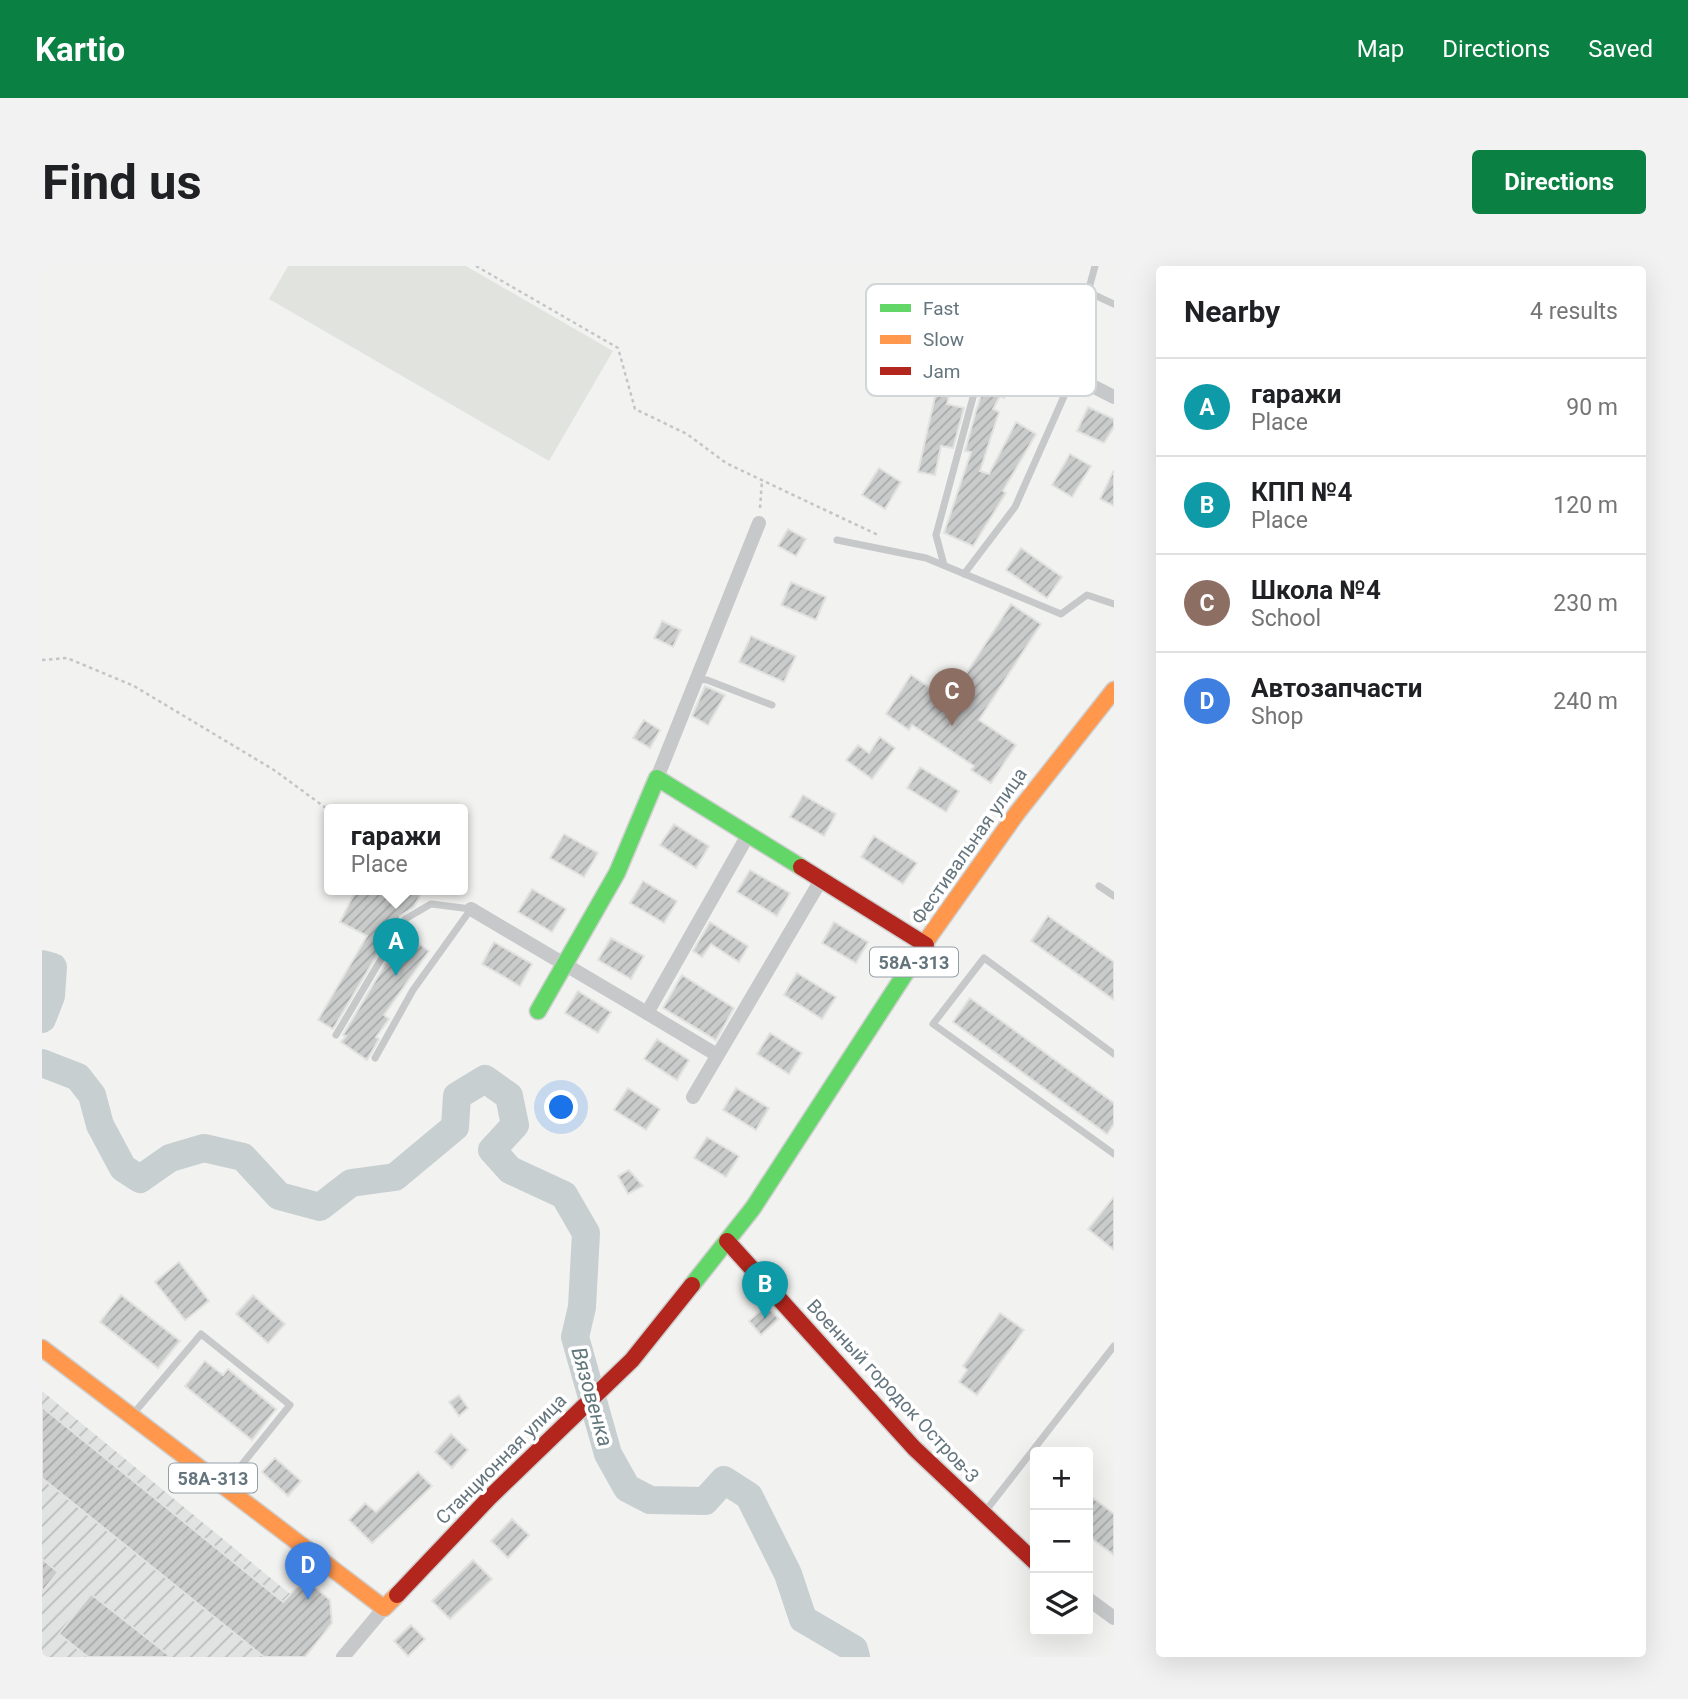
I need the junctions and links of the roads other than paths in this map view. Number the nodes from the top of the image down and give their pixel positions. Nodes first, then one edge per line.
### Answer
1 (1095, 266) edge
2 (1090, 284) edge
3 (1096, 296) edge
4 (1114, 304) edge
5 (1096, 388) edge
6 (973, 396) edge
7 (1064, 396) edge
8 (1114, 397) edge
9 (759, 523) road end
10 (836, 540) dead end
11 (944, 565) junction
12 (964, 573) junction
13 (1114, 604) edge
14 (696, 679) junction
15 (1114, 690) edge
16 (772, 705) dead end
17 (657, 778) junction
18 (748, 835) junction
19 (821, 880) junction
20 (1099, 886) dead end
21 (1114, 896) edge
22 (471, 909) junction
23 (926, 945) junction
24 (564, 964) junction
25 (538, 1011) dead end
26 (647, 1013) junction
27 (336, 1035) dead end
28 (1114, 1054) edge
29 (717, 1055) junction
30 (375, 1058) dead end
31 (693, 1097) dead end
32 (1114, 1154) edge
33 (727, 1241) junction
34 (1114, 1346) edge
35 (42, 1348) edge
36 (131, 1416) junction
37 (223, 1487) junction
38 (982, 1517) junction
39 (1030, 1558) edge
40 (1093, 1603) edge
41 (384, 1608) junction
42 (1114, 1618) edge
43 (343, 1657) edge

1 - 2 lane
3 - 4 lane
5 - 8 street
6 - 11 lane
7 - 12 lane
9 - 14 street
10 - 11 lane
11 - 12 lane
12 - 13 lane
14 - 16 lane
14 - 17 street
15 - 23 main road, Фестивальная улица / 58А-313
17 - 18 main road
17 - 24 main road
18 - 19 main road
18 - 26 street
19 - 23 main road
19 - 29 street
20 - 21 lane
22 - 24 street
22 - 27 lane
22 - 30 lane
23 - 33 main road, Фестивальная улица / 58А-313
24 - 25 main road
24 - 26 street
26 - 29 street
28 - 32 lane
29 - 31 street
33 - 38 main road, Военный городок Остров-3
33 - 41 main road, Станционная улица / 58А-313
34 - 38 lane
35 - 36 main road, 58А-313
36 - 37 main road, 58А-313
36 - 37 lane
37 - 41 main road, 58А-313
38 - 39 main road, Военный городок Остров-3
40 - 42 street
41 - 43 street

